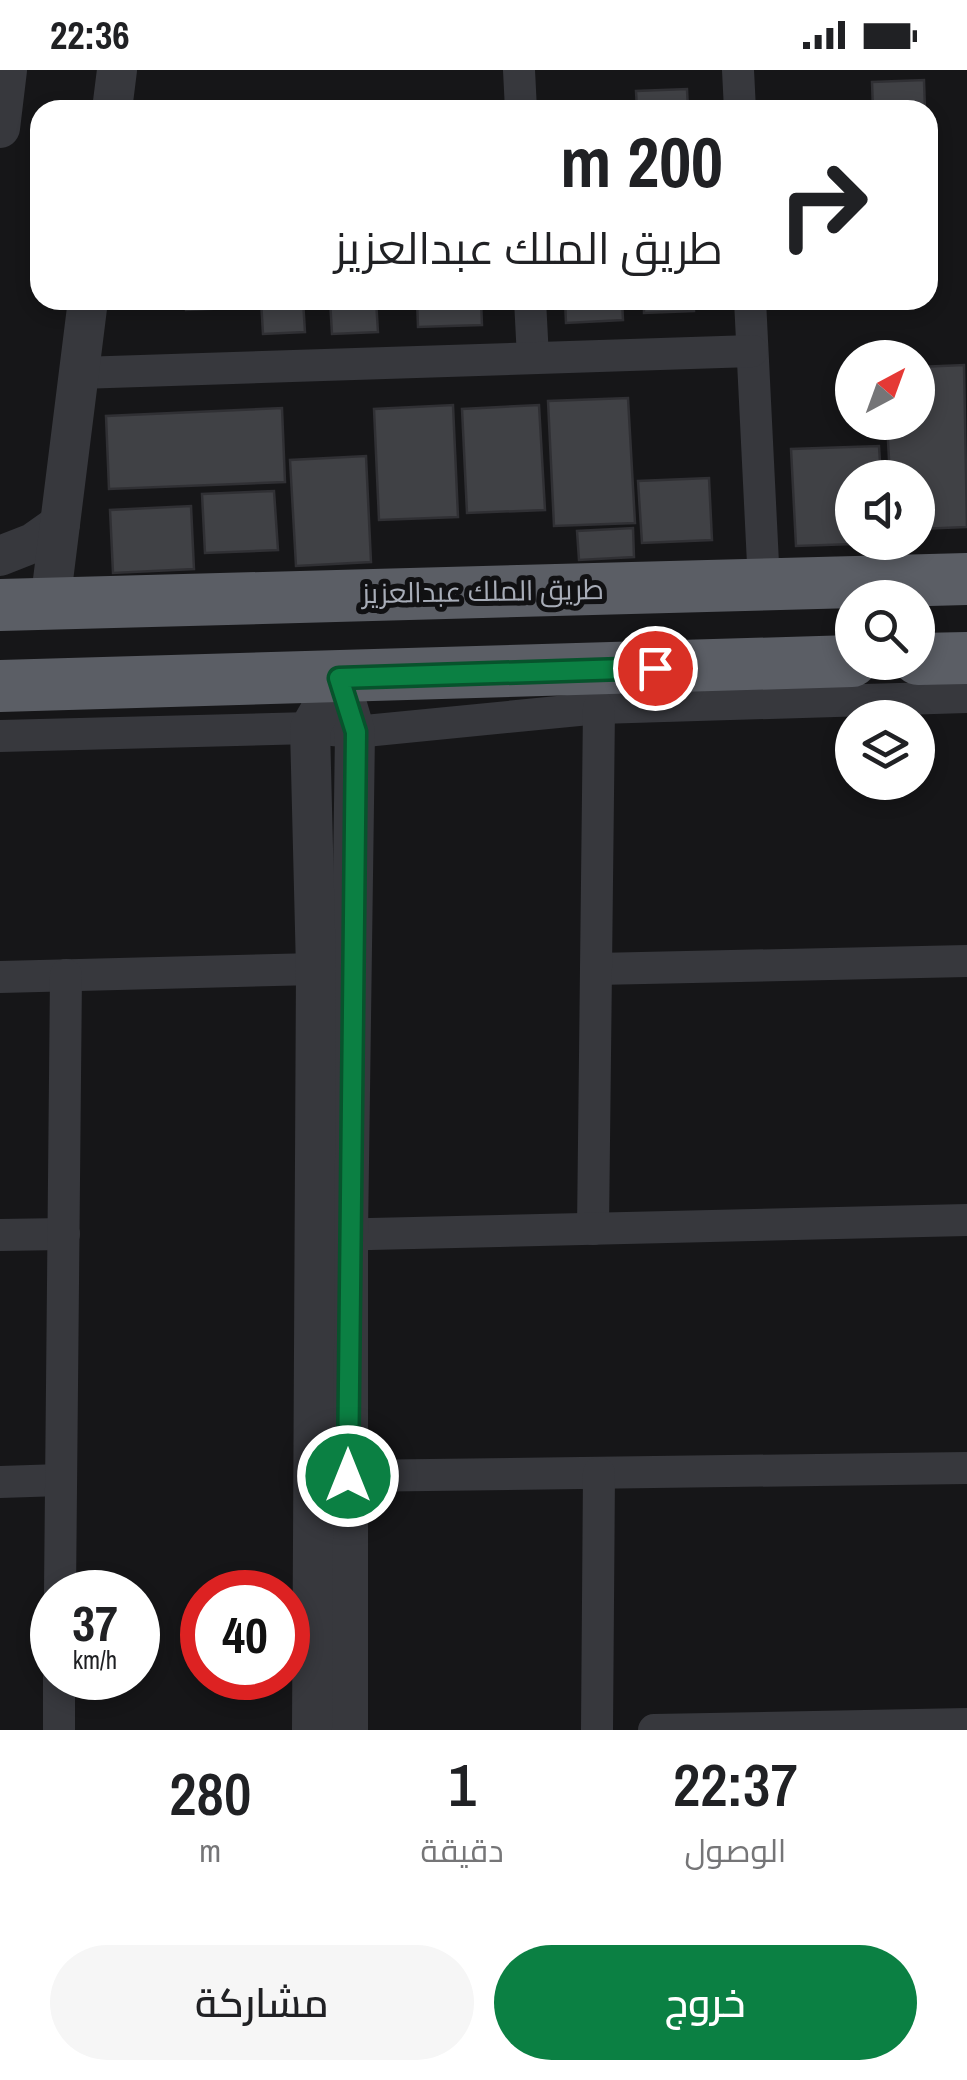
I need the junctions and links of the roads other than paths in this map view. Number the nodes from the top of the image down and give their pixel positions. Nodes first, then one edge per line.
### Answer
1 (7, 70) edge
2 (117, 70) edge
3 (519, 70) edge
4 (738, 70) edge
5 (113, 100) edge
6 (520, 100) edge
7 (740, 100) edge
8 (0, 128) edge
9 (87, 310) edge
10 (531, 310) edge
11 (750, 310) edge
12 (752, 350) junction
13 (533, 358) junction
14 (79, 373) junction
15 (60, 524) junction
16 (0, 556) edge
17 (967, 579) edge
18 (764, 584) junction
19 (25, 604) edge
20 (967, 658) edge
21 (935, 659) edge
22 (835, 662) edge
23 (339, 678) junction
24 (0, 686) edge
25 (967, 697) edge
26 (599, 708) junction
27 (310, 728) junction
28 (356, 732) junction
29 (0, 736) edge
30 (967, 962) edge
31 (316, 969) junction
32 (596, 969) junction
33 (66, 976) junction
34 (0, 977) edge
35 (967, 1220) edge
36 (593, 1229) junction
37 (64, 1234) junction
38 (0, 1235) edge
39 (331, 1235) junction
40 (967, 1468) edge
41 (598, 1473) junction
42 (348, 1476) junction
43 (61, 1480) junction
44 (0, 1482) edge
45 (60, 1570) edge
46 (59, 1700) edge
47 (945, 1726) edge
48 (59, 1730) edge
49 (312, 1730) edge
50 (348, 1730) edge
51 (597, 1730) edge
52 (654, 1730) edge

1 - 8 street
2 - 5 street
3 - 6 street
4 - 7 street
9 - 14 street
10 - 13 street
11 - 12 street
12 - 13 street
12 - 18 street
13 - 14 street
14 - 15 street
15 - 16 street
15 - 19 street
17 - 18 highway, طريق الملك عبدالعزيز
18 - 19 highway, طريق الملك عبدالعزيز
20 - 21 highway
22 - 23 highway
23 - 24 highway
23 - 27 street
23 - 28 street
25 - 26 street
26 - 28 street
26 - 32 street
27 - 28 street
27 - 29 street
27 - 31 street
28 - 39 street
30 - 32 street
31 - 33 street
31 - 39 street
32 - 36 street
33 - 34 street
33 - 37 street
35 - 36 street
36 - 39 street
37 - 38 street
37 - 43 street
39 - 42 street
39 - 49 street
40 - 41 street
41 - 42 street
41 - 51 street
42 - 50 street
43 - 44 street
43 - 45 street
46 - 48 street
47 - 52 street

